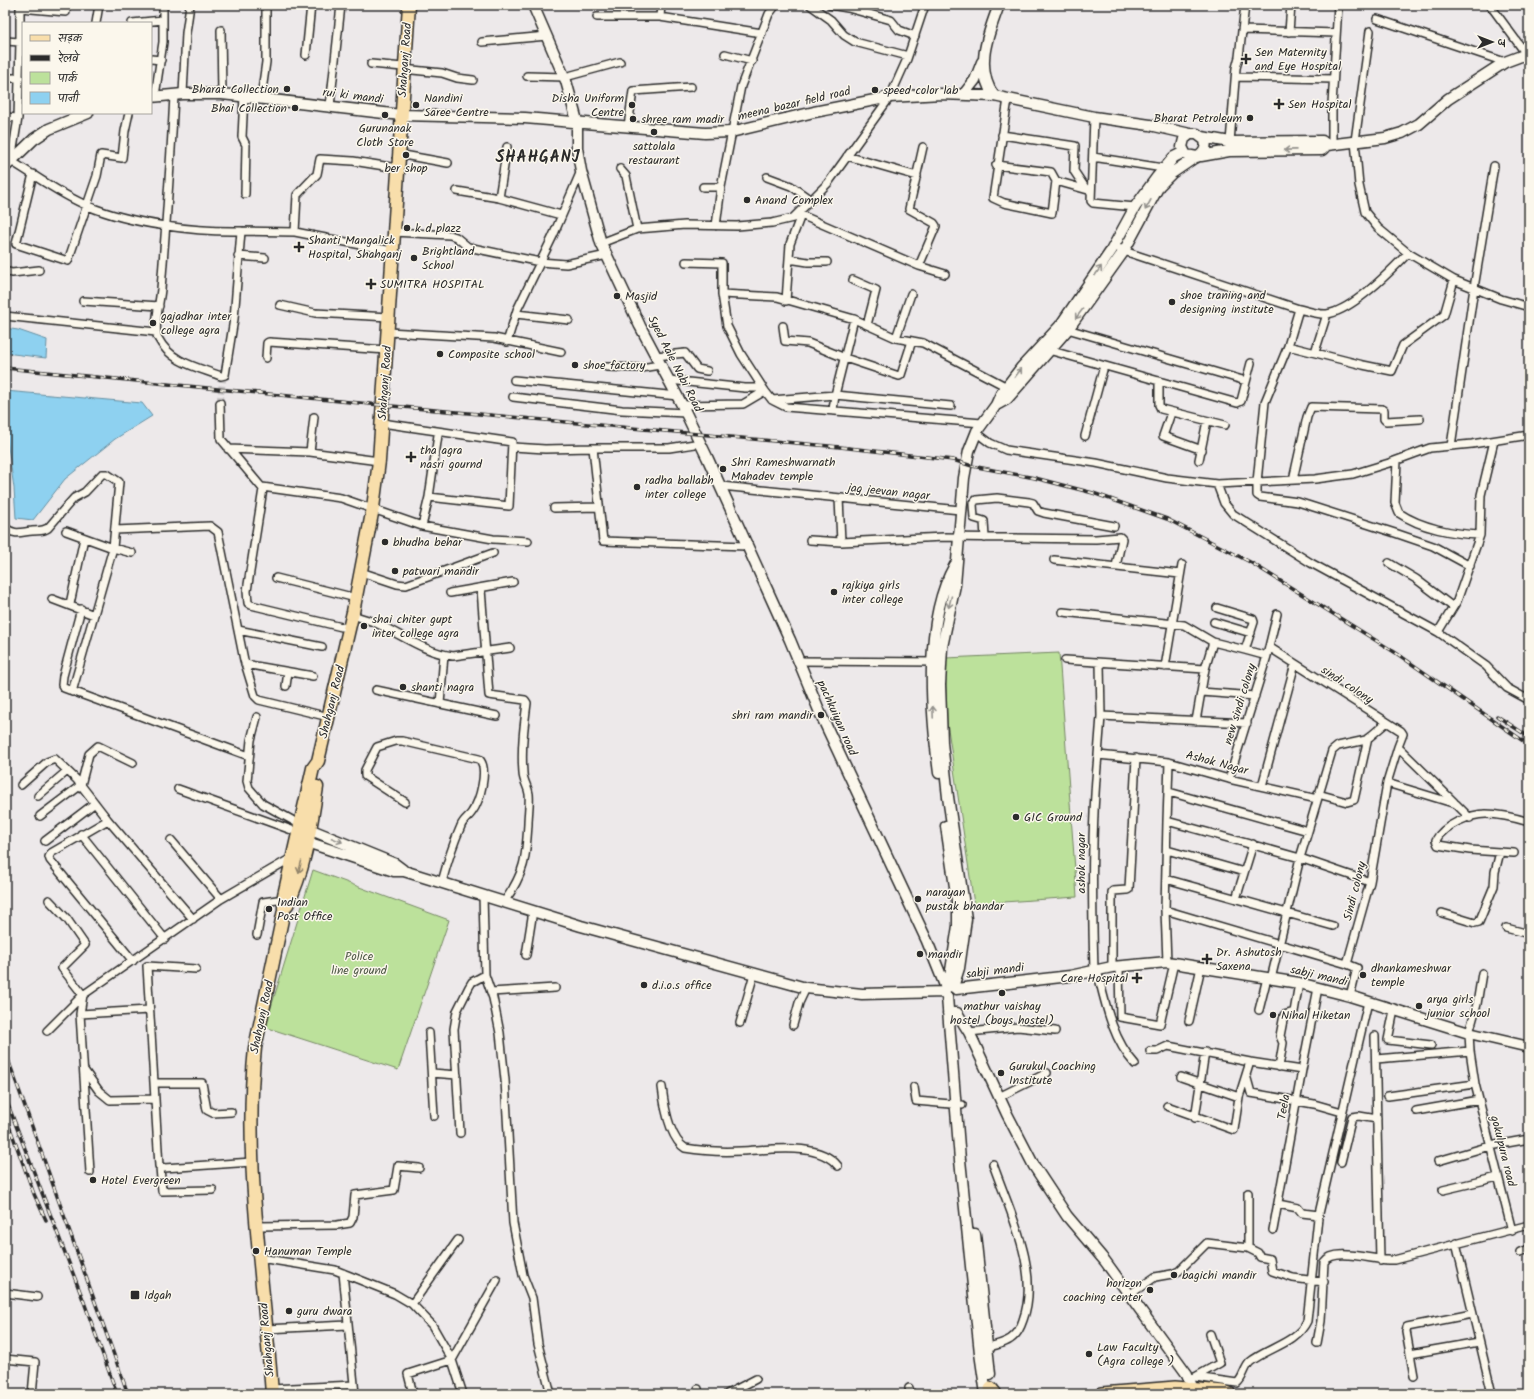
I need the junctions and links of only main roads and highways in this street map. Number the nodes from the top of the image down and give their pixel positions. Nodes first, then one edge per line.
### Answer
1 (409, 5) edge
2 (533, 5) edge
3 (999, 5) edge
4 (1528, 55) edge
5 (983, 59) junction
6 (964, 94) junction
7 (994, 96) junction
8 (153, 97) edge
9 (86, 114) edge
10 (401, 115) junction
11 (577, 121) junction
12 (1164, 129) junction
13 (1190, 134) junction
14 (1202, 137) junction
15 (1329, 145) junction
16 (1183, 147) junction
17 (1197, 157) junction
18 (8, 164) edge
19 (1064, 328) junction
20 (1045, 349) junction
21 (996, 405) junction
22 (707, 457) joint
23 (303, 832) junction
24 (284, 904) junction
25 (949, 991) junction
26 (950, 1013) junction
27 (1529, 1047) edge
28 (981, 1324) junction
29 (1193, 1382) junction
30 (272, 1391) edge
31 (989, 1393) edge
32 (1102, 1394) edge
33 (1229, 1394) edge

1 - 10 main road, Shahganj Road
2 - 11 main road, Syed Aale Nabi Road
3 - 5 main road
4 - 15 main road
5 - 6 main road
5 - 7 main road
6 - 7 main road, meena bazar field road
6 - 11 main road, meena bazar field road
7 - 12 main road, meena bazar field road
8 - 10 main road, rui ki mandi
9 - 18 main road
10 - 11 main road, rui ki mandi
10 - 23 main road, Shahganj Road
11 - 22 main road, Syed Aale Nabi Road
12 - 13 main road, meena bazar field road
12 - 16 main road
13 - 14 main road
13 - 16 main road
14 - 15 main road
14 - 17 main road
15 -> 17 main road
16 - 17 main road
19 -> 16 main road
17 -> 19 main road
19 - 20 main road
20 - 21 main road
21 -> 20 main road
21 - 25 main road
22 - 25 main road, pachkuiyan road
23 - 24 main road, Shahganj Road
23 -> 24 main road
23 - 25 main road, sabji mandi
24 - 30 main road, Shahganj Road
25 - 26 main road
25 - 27 main road, sabji mandi
26 - 28 main road
26 - 29 main road
28 - 31 main road
28 - 31 main road
29 - 32 highway
29 - 33 highway

